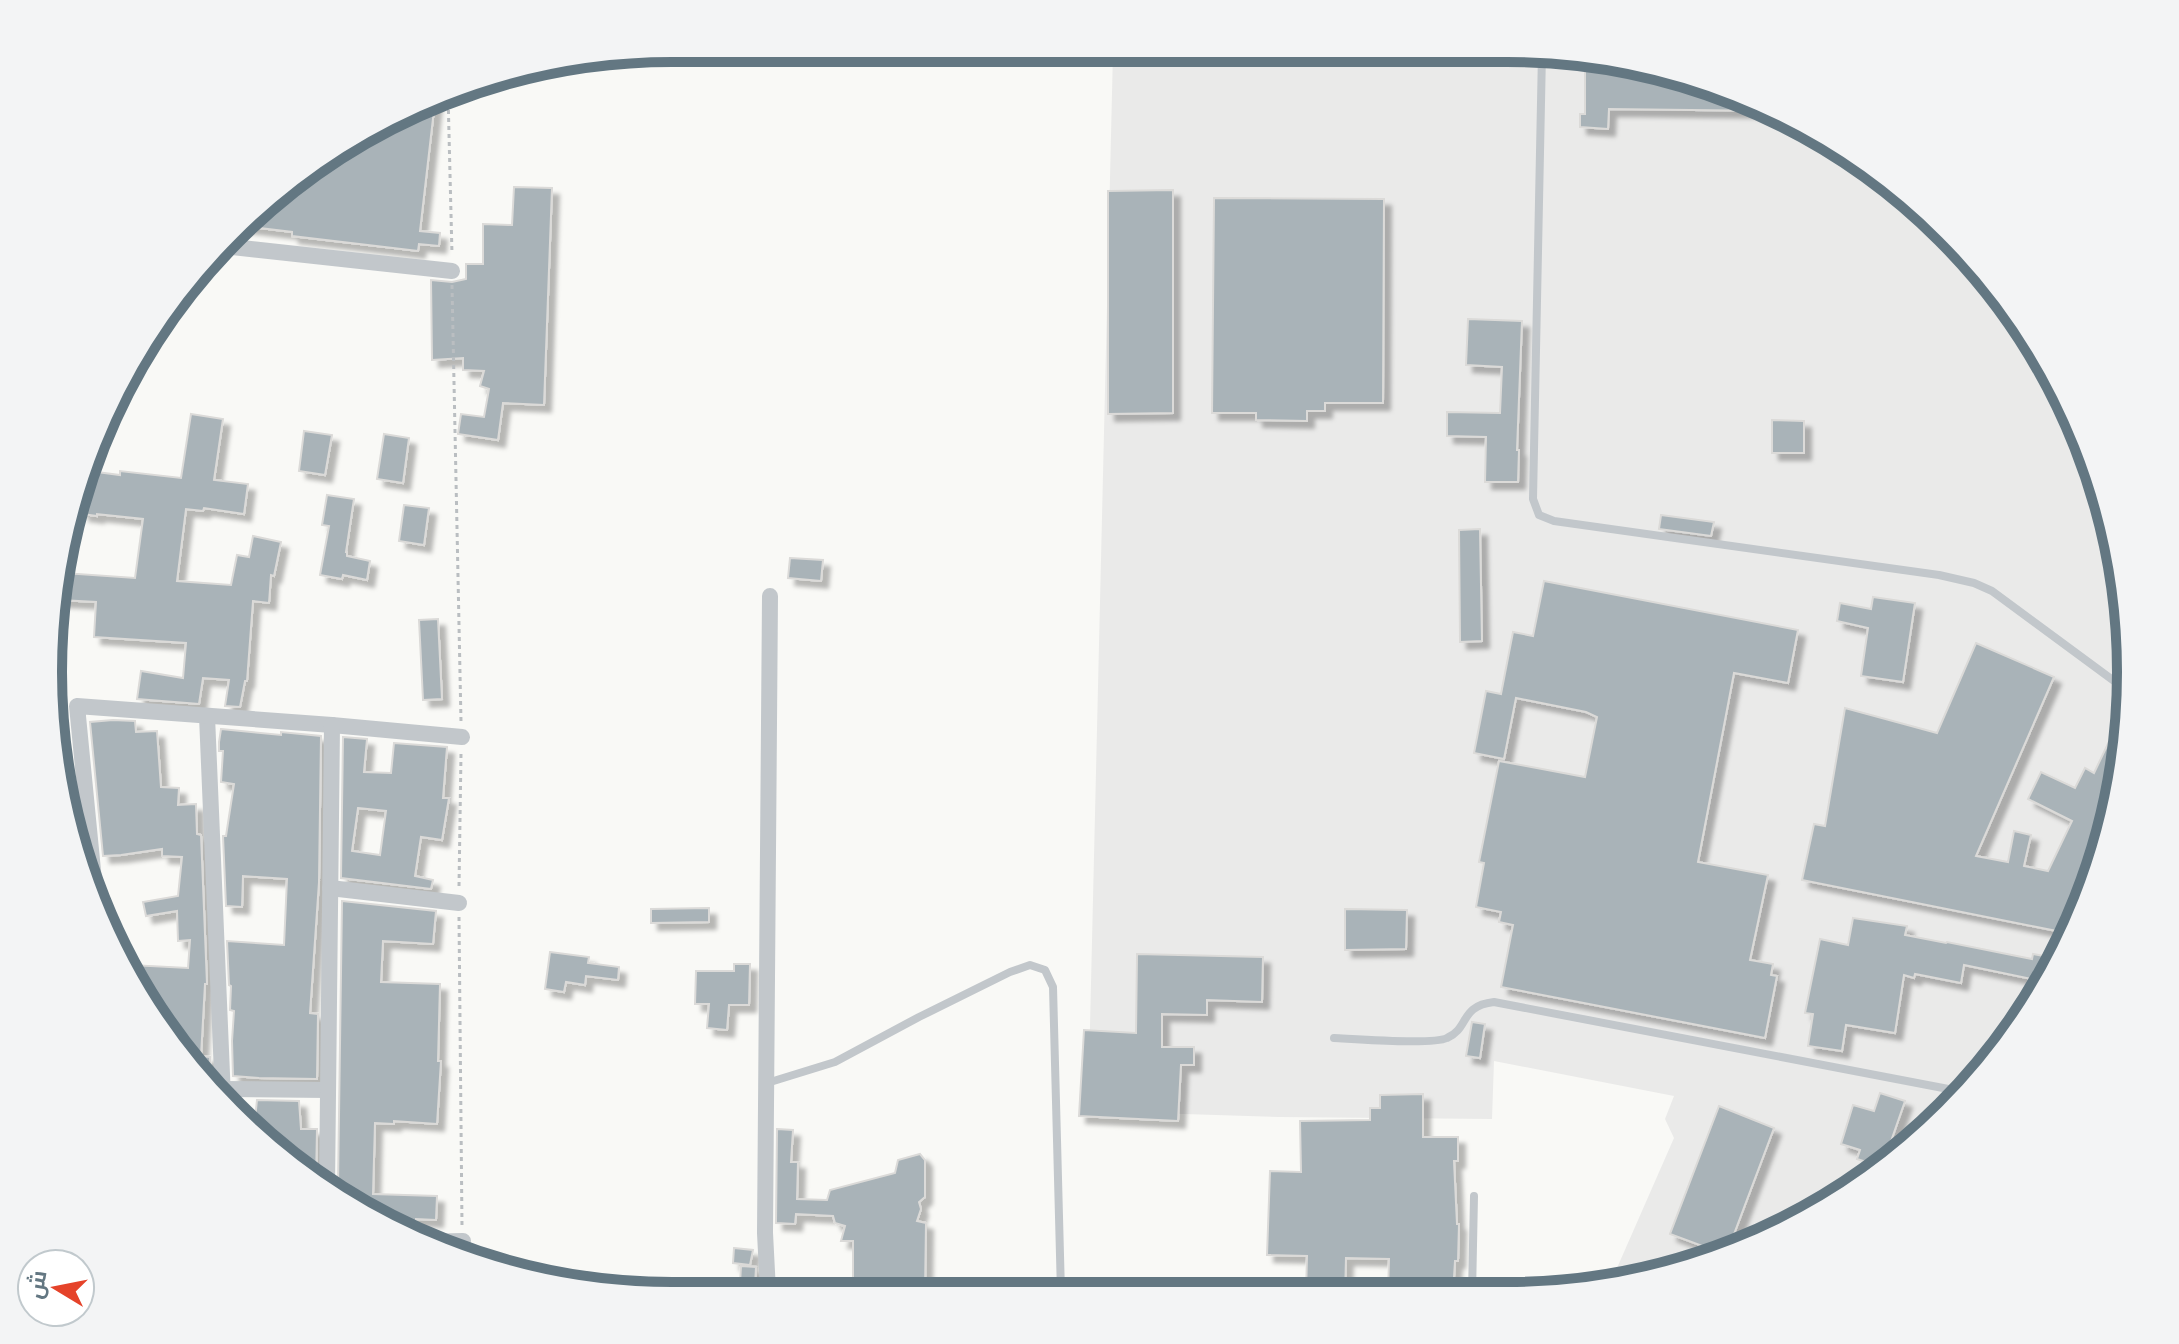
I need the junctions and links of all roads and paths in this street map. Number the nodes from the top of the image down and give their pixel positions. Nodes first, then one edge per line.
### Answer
1 (1542, 63) edge
2 (448, 105) edge
3 (235, 247) edge
4 (452, 271) junction
5 (770, 596) dead end
6 (2117, 683) edge
7 (207, 716) junction
8 (332, 725) junction
9 (462, 737) junction
10 (92, 862) edge
11 (330, 888) junction
12 (459, 903) junction
13 (1334, 1038) dead end
14 (767, 1083) junction
15 (223, 1084) edge
16 (328, 1090) junction
17 (1951, 1090) edge
18 (231, 1093) edge
19 (327, 1175) edge
20 (1474, 1196) dead end
21 (453, 1241) edge
22 (463, 1241) joint
23 (768, 1282) edge
24 (1061, 1282) edge
25 (1472, 1282) edge

1 - 6 lane
2 - 4 path
3 - 4 street
4 - 9 path
5 - 14 street
7 - 8 street
7 - 10 street
7 - 15 street
8 - 9 street
8 - 11 street
9 - 12 path
11 - 12 street
11 - 16 street
12 - 22 path
13 - 17 lane
14 - 23 street
14 - 24 lane
16 - 18 street
16 - 19 street
20 - 25 lane
21 - 22 street

